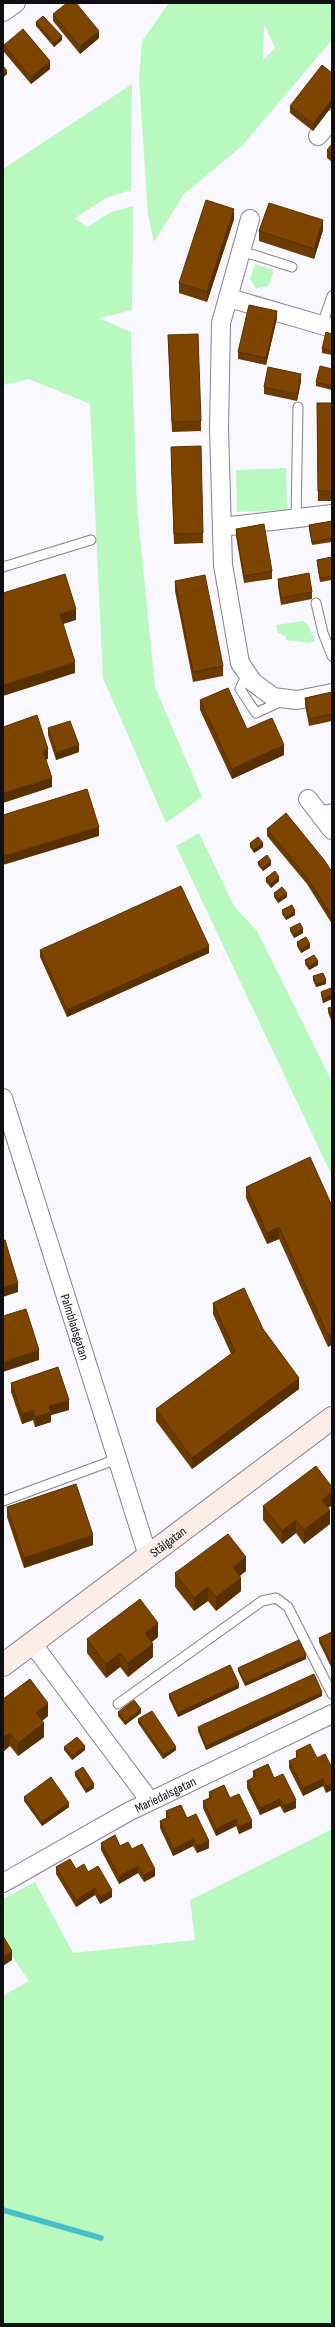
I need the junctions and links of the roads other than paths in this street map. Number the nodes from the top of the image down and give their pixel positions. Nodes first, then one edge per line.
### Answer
1 (16, 3) edge
2 (3, 12) edge
3 (332, 119) edge
4 (318, 136) dead end
5 (250, 219) dead end
6 (241, 251) junction
7 (292, 267) dead end
8 (332, 296) edge
9 (229, 298) junction
10 (327, 326) edge
11 (298, 407) dead end
12 (332, 514) edge
13 (296, 519) junction
14 (222, 527) junction
15 (91, 540) dead end
16 (3, 567) edge
17 (316, 603) dead end
18 (332, 656) edge
19 (332, 693) edge
20 (319, 807) edge
21 (332, 830) edge
22 (3, 1098) edge
23 (330, 1425) edge
24 (117, 1459) junction
25 (3, 1502) edge
26 (148, 1556) junction
27 (32, 1643) junction
28 (3, 1665) edge
29 (332, 1694) edge
30 (118, 1704) dead end
31 (332, 1714) edge
32 (150, 1801) junction
33 (3, 1883) edge

1 - 2 street
3 - 4 street
5 - 6 street
6 - 7 lane
6 - 9 street
8 - 10 lane
9 - 10 street
9 - 14 street
11 - 13 lane
12 - 13 street
13 - 14 street
14 - 19 street
15 - 16 lane
17 - 18 lane
20 - 21 street
22 - 24 street, Palmbladsgatan
23 - 26 street, Stålgatan
24 - 25 lane
24 - 26 street, Palmbladsgatan
26 - 27 street, Stålgatan
27 - 28 street, Stålgatan
27 - 32 street
29 - 30 lane
31 - 32 street, Mariedalsgatan
32 - 33 street, Mariedalsgatan

